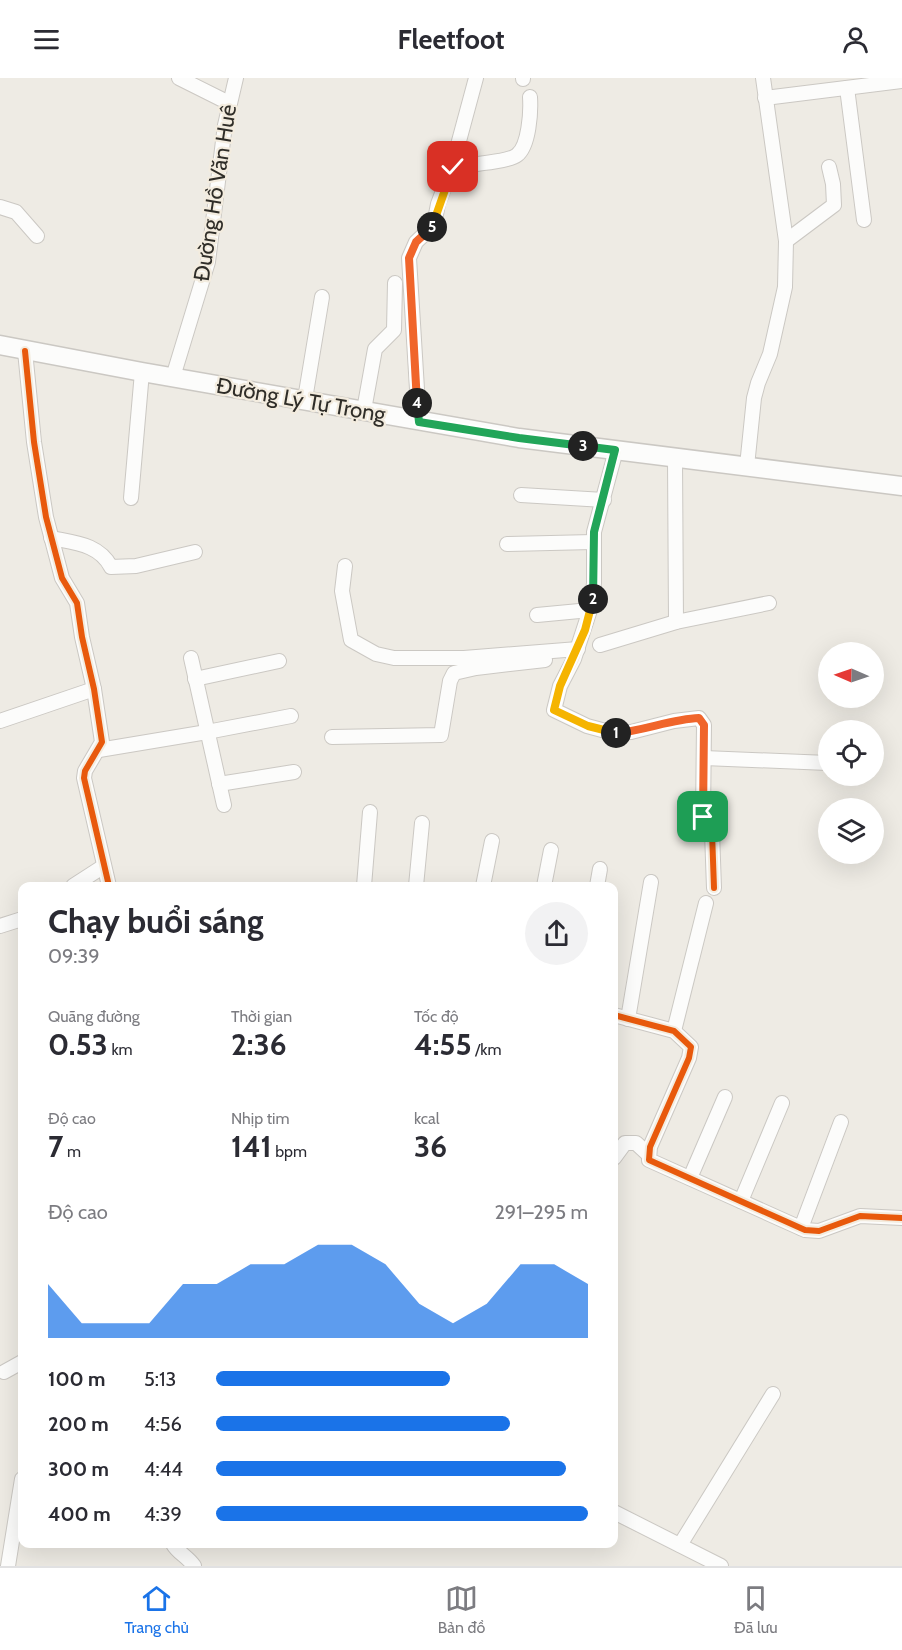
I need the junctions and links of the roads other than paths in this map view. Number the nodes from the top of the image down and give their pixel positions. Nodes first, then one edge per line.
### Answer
1 (179, 78) edge
2 (236, 78) edge
3 (476, 78) edge
4 (763, 78) edge
5 (902, 81) edge
6 (848, 88) junction
7 (530, 97) dead end
8 (765, 98) junction
9 (229, 104) junction
10 (453, 167) junction
11 (829, 167) dead end
12 (0, 207) edge
13 (864, 220) dead end
14 (37, 236) dead end
15 (786, 242) junction
16 (395, 283) dead end
17 (322, 297) dead end
18 (0, 345) edge
19 (25, 351) junction
20 (142, 372) junction
21 (173, 376) junction
22 (305, 399) junction
23 (364, 410) junction
24 (419, 422) junction
25 (615, 450) junction
26 (675, 459) junction
27 (747, 466) junction
28 (902, 486) edge
29 (521, 495) dead end
30 (131, 498) dead end
31 (604, 500) junction
32 (51, 538) junction
33 (594, 543) junction
34 (507, 544) dead end
35 (195, 552) dead end
36 (345, 566) dead end
37 (769, 603) dead end
38 (591, 610) junction
39 (537, 615) dead end
40 (676, 622) junction
41 (600, 645) dead end
42 (576, 654) junction
43 (191, 658) dead end
44 (279, 661) dead end
45 (195, 679) junction
46 (94, 689) junction
47 (291, 716) dead end
48 (0, 721) edge
49 (207, 732) junction
50 (332, 737) dead end
51 (99, 750) junction
52 (704, 758) junction
53 (818, 763) edge
54 (294, 772) dead end
55 (219, 784) junction
56 (224, 806) dead end
57 (370, 812) dead end
58 (422, 823) dead end
59 (492, 841) dead end
60 (552, 850) dead end
61 (105, 866) junction
62 (600, 869) dead end
63 (79, 882) edge
64 (108, 882) edge
65 (364, 882) edge
66 (416, 882) edge
67 (484, 882) edge
68 (545, 882) edge
69 (598, 882) edge
70 (651, 882) dead end
71 (714, 888) dead end
72 (706, 903) dead end
73 (18, 921) edge
74 (0, 926) edge
75 (618, 1016) edge
76 (628, 1019) junction
77 (674, 1031) junction
78 (725, 1097) dead end
79 (782, 1103) dead end
80 (841, 1122) dead end
81 (618, 1153) edge
82 (649, 1155) junction
83 (690, 1178) junction
84 (741, 1201) junction
85 (902, 1218) edge
86 (801, 1228) junction
87 (18, 1364) edge
88 (4, 1372) dead end
89 (773, 1394) dead end
90 (18, 1505) edge
91 (618, 1514) edge
92 (0, 1523) edge
93 (15, 1525) junction
94 (680, 1545) junction
95 (176, 1548) edge
96 (8, 1566) edge
97 (194, 1566) edge
98 (721, 1566) edge

1 - 9 street
2 - 9 street, Đường Hồ Văn Huê
3 - 10 street
4 - 8 street
5 - 6 street
6 - 8 street
6 - 13 street
7 - 10 street
8 - 15 street
9 - 21 street, Đường Hồ Văn Huê
10 - 24 street
11 - 15 street
12 - 14 street
15 - 27 street
16 - 23 street
17 - 22 street
18 - 19 main road, Đường Lý Tự Trọng
19 - 20 main road, Đường Lý Tự Trọng
19 - 32 street
20 - 21 main road, Đường Lý Tự Trọng
20 - 30 street
21 - 22 main road, Đường Lý Tự Trọng
22 - 23 main road, Đường Lý Tự Trọng
23 - 24 main road, Đường Lý Tự Trọng
24 - 25 main road, Đường Lý Tự Trọng
25 - 26 main road, Đường Lý Tự Trọng
25 - 31 street
26 - 27 main road, Đường Lý Tự Trọng
26 - 40 street
27 - 28 main road, Đường Lý Tự Trọng
29 - 31 street
31 - 33 street
32 - 35 street
32 - 46 street
33 - 34 street
33 - 38 street
36 - 42 street
37 - 40 street
38 - 39 street
38 - 42 street
40 - 41 street
42 - 50 street
42 - 52 street
43 - 45 street
44 - 45 street
45 - 49 street
46 - 48 street
46 - 51 street
47 - 49 street
49 - 51 street
49 - 55 street
51 - 61 street
52 - 53 street
52 - 71 street
54 - 55 street
55 - 56 street
57 - 65 street
58 - 66 street
59 - 67 street
60 - 68 street
61 - 63 street
61 - 64 street
62 - 69 street
70 - 76 street
72 - 77 street
73 - 74 street
75 - 76 street
76 - 77 street
77 - 82 street
78 - 83 street
79 - 84 street
80 - 86 street
81 - 82 street
82 - 83 street
83 - 84 street
84 - 86 street
85 - 86 street
87 - 88 street
89 - 94 street
90 - 93 street
91 - 94 street
92 - 93 street
93 - 96 street
94 - 98 street
95 - 97 street

